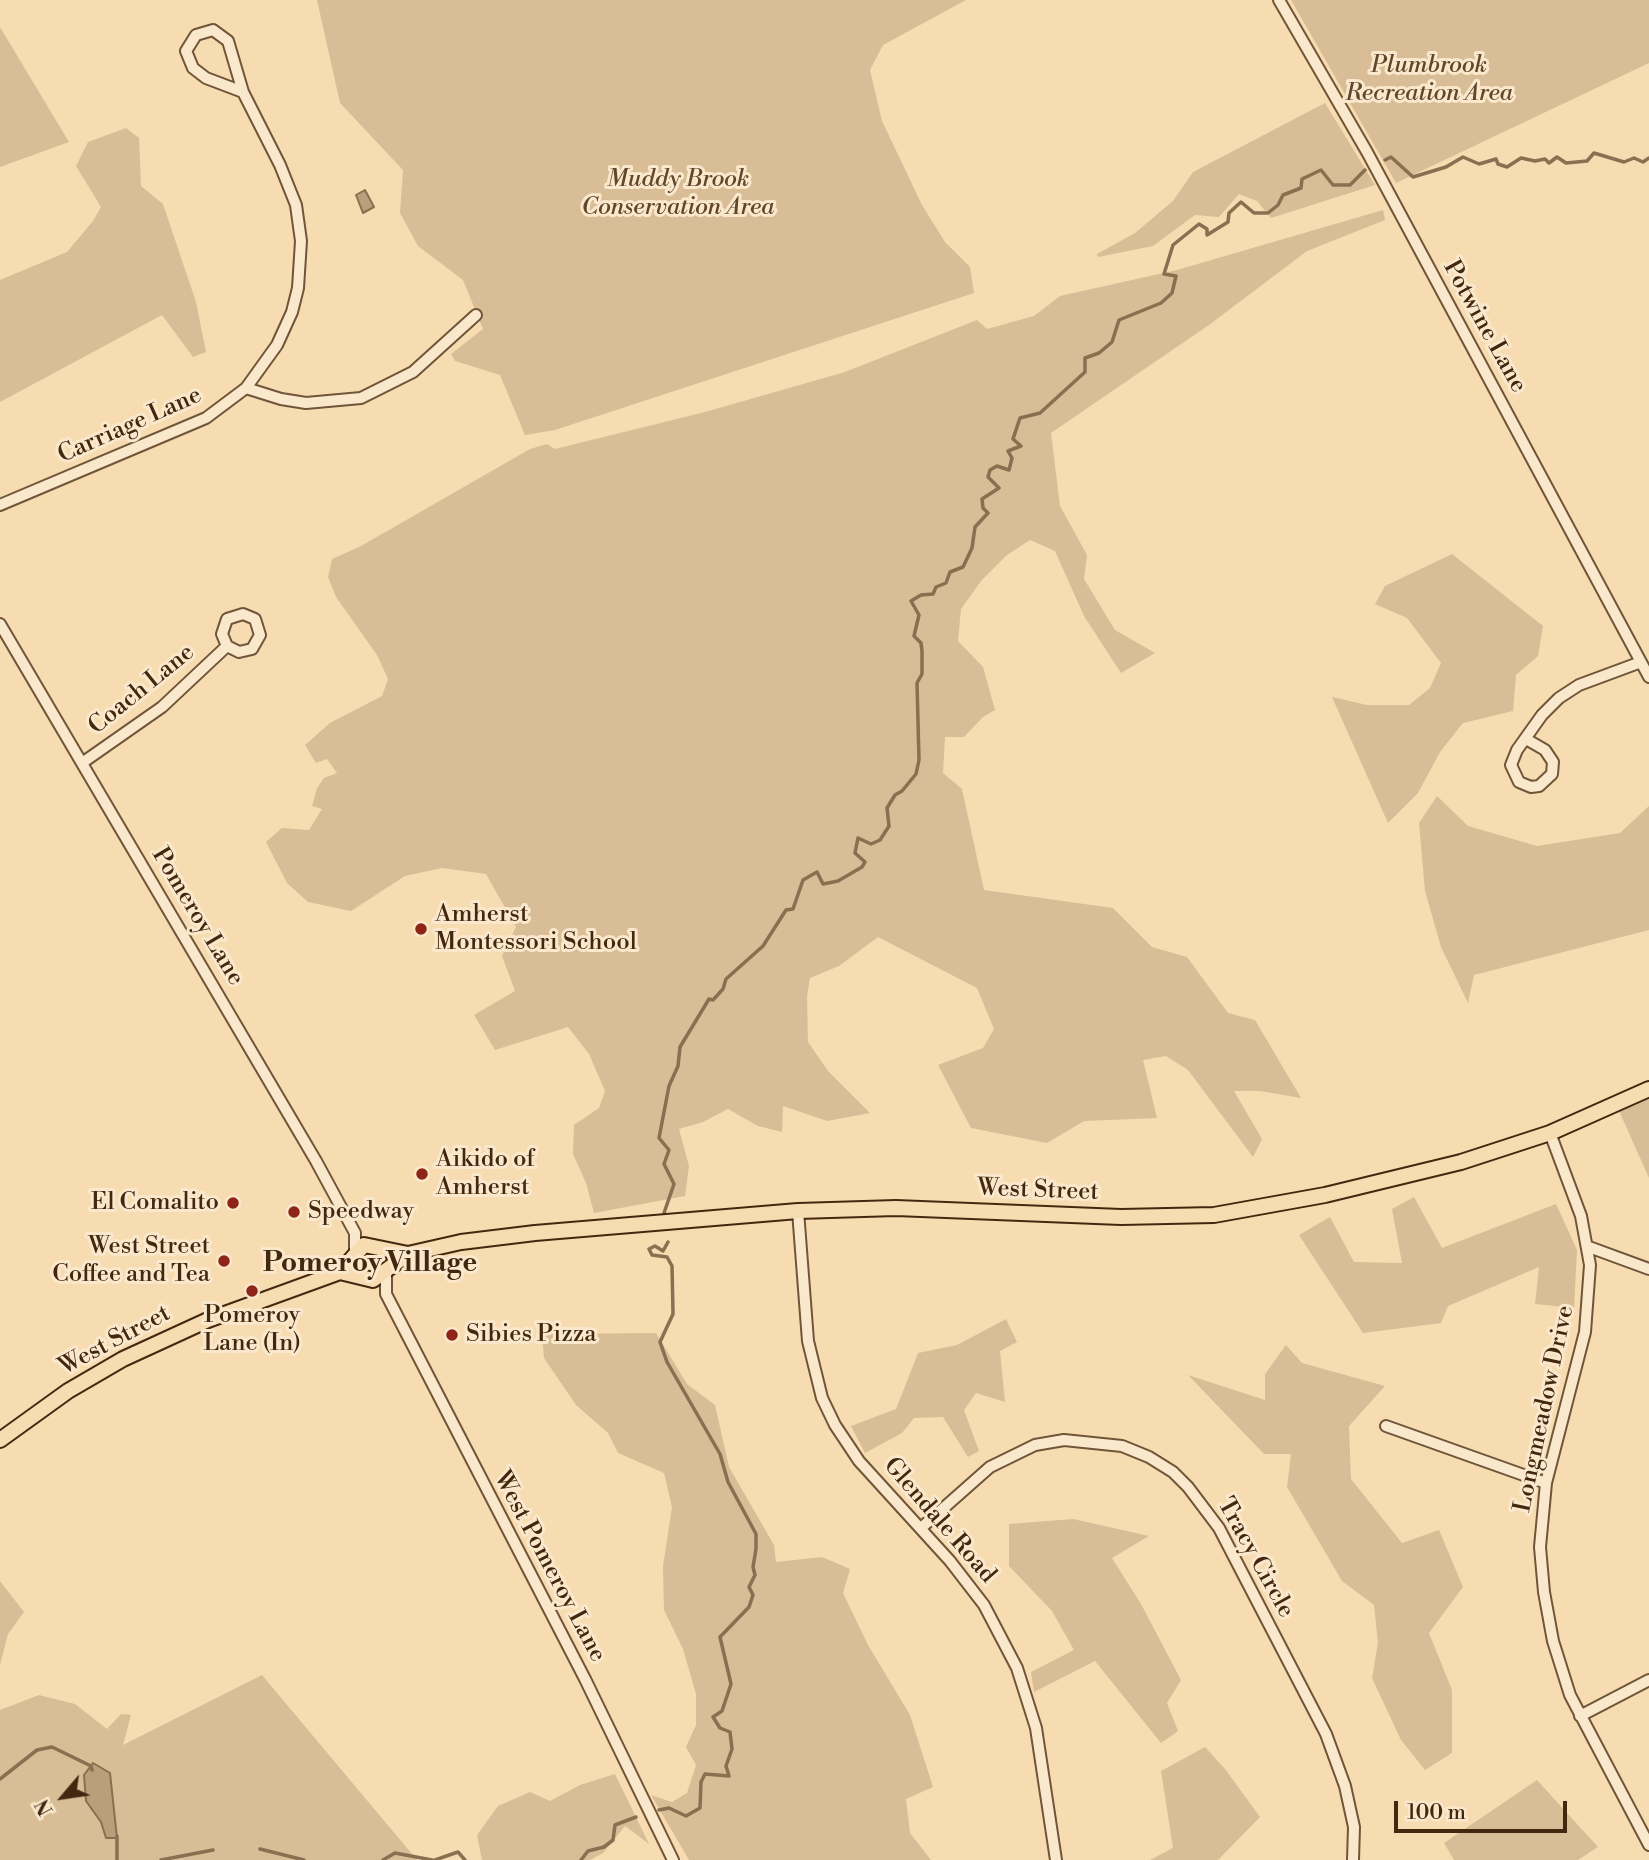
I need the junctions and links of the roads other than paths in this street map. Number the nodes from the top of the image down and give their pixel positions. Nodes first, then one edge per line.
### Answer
1 (1279, 0) edge
2 (243, 92) junction
3 (476, 314) dead end
4 (246, 388) junction
5 (0, 505) edge
6 (0, 624) edge
7 (227, 646) dead end
8 (1641, 662) junction
9 (1649, 677) edge
10 (1526, 739) junction
11 (82, 763) junction
12 (1649, 1089) edge
13 (1550, 1133) junction
14 (798, 1211) junction
15 (355, 1233) junction
16 (378, 1247) junction
17 (1589, 1247) junction
18 (354, 1254) junction
19 (408, 1254) junction
20 (1649, 1269) edge
21 (386, 1271) junction
22 (340, 1272) junction
23 (363, 1279) junction
24 (386, 1294) junction
25 (1386, 1426) dead end
26 (0, 1440) edge
27 (1546, 1483) junction
28 (921, 1528) junction
29 (1649, 1680) edge
30 (1580, 1716) junction
31 (1649, 1845) edge
32 (673, 1860) edge
33 (1056, 1860) edge
34 (1353, 1860) edge

1 - 8 street, Potwine Lane
2 - 2 street, Carriage Lane
2 - 4 street, Carriage Lane
3 - 4 street
4 - 5 street, Carriage Lane
6 - 11 street, Pomeroy Lane
7 - 11 street, Coach Lane
8 - 9 street, Potwine Lane
8 - 10 street
10 - 10 street
11 - 15 street, Pomeroy Lane
12 - 13 main road, West Street
13 - 14 main road, West Street
13 - 17 street, Longmeadow Drive
14 - 19 main road, West Street
14 - 28 street, Glendale Road
15 - 16 street, Pomeroy Lane
15 - 18 street
16 - 18 main road
16 - 19 main road, West Street
16 - 21 main road
17 - 20 street
17 - 27 street, Longmeadow Drive
18 - 22 main road
18 - 23 main road
19 - 21 main road, West Street
21 - 23 main road, West Street
21 - 24 street, West Pomeroy Lane
22 - 23 main road
22 - 26 main road, West Street
23 - 24 street, West Pomeroy Lane
24 - 32 street, West Pomeroy Lane
25 - 27 street
27 - 30 street, Longmeadow Drive
28 - 33 street, Glendale Road
28 - 34 street, Tracy Circle
29 - 30 street
30 - 31 street, Longmeadow Drive

